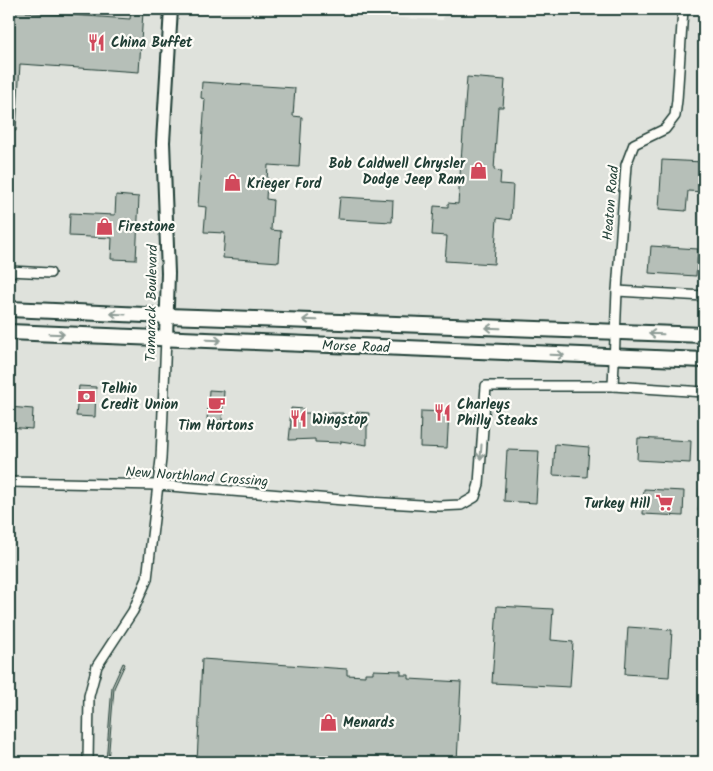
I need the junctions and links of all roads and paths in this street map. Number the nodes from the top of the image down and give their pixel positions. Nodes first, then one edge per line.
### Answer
1 (172, 9) edge
2 (683, 9) edge
3 (9, 271) edge
4 (50, 273) dead end
5 (617, 291) junction
6 (704, 296) edge
7 (9, 309) edge
8 (167, 316) junction
9 (9, 332) edge
10 (616, 333) junction
11 (704, 336) edge
12 (166, 338) junction
13 (614, 357) junction
14 (704, 360) edge
15 (613, 386) junction
16 (704, 392) edge
17 (9, 482) edge
18 (158, 485) junction
19 (88, 762) edge

1 - 8 street, Tamarack Boulevard
2 - 5 street, Heaton Road
3 - 4 street
5 - 6 street
5 - 10 street, Heaton Road
8 -> 7 main road, Morse Road
10 -> 8 main road, Morse Road
8 - 12 street, Tamarack Boulevard
9 -> 12 main road, Morse Road
11 -> 10 main road, Morse Road
10 - 13 street, Heaton Road
12 -> 13 main road, Morse Road
12 - 18 street, Tamarack Boulevard
13 - 14 main road, Morse Road
13 - 15 street, Heaton Road
15 - 16 street
15 -> 18 street, New Northland Crossing
17 - 18 street, New Northland Crossing
18 - 19 street, Tamarack Boulevard

